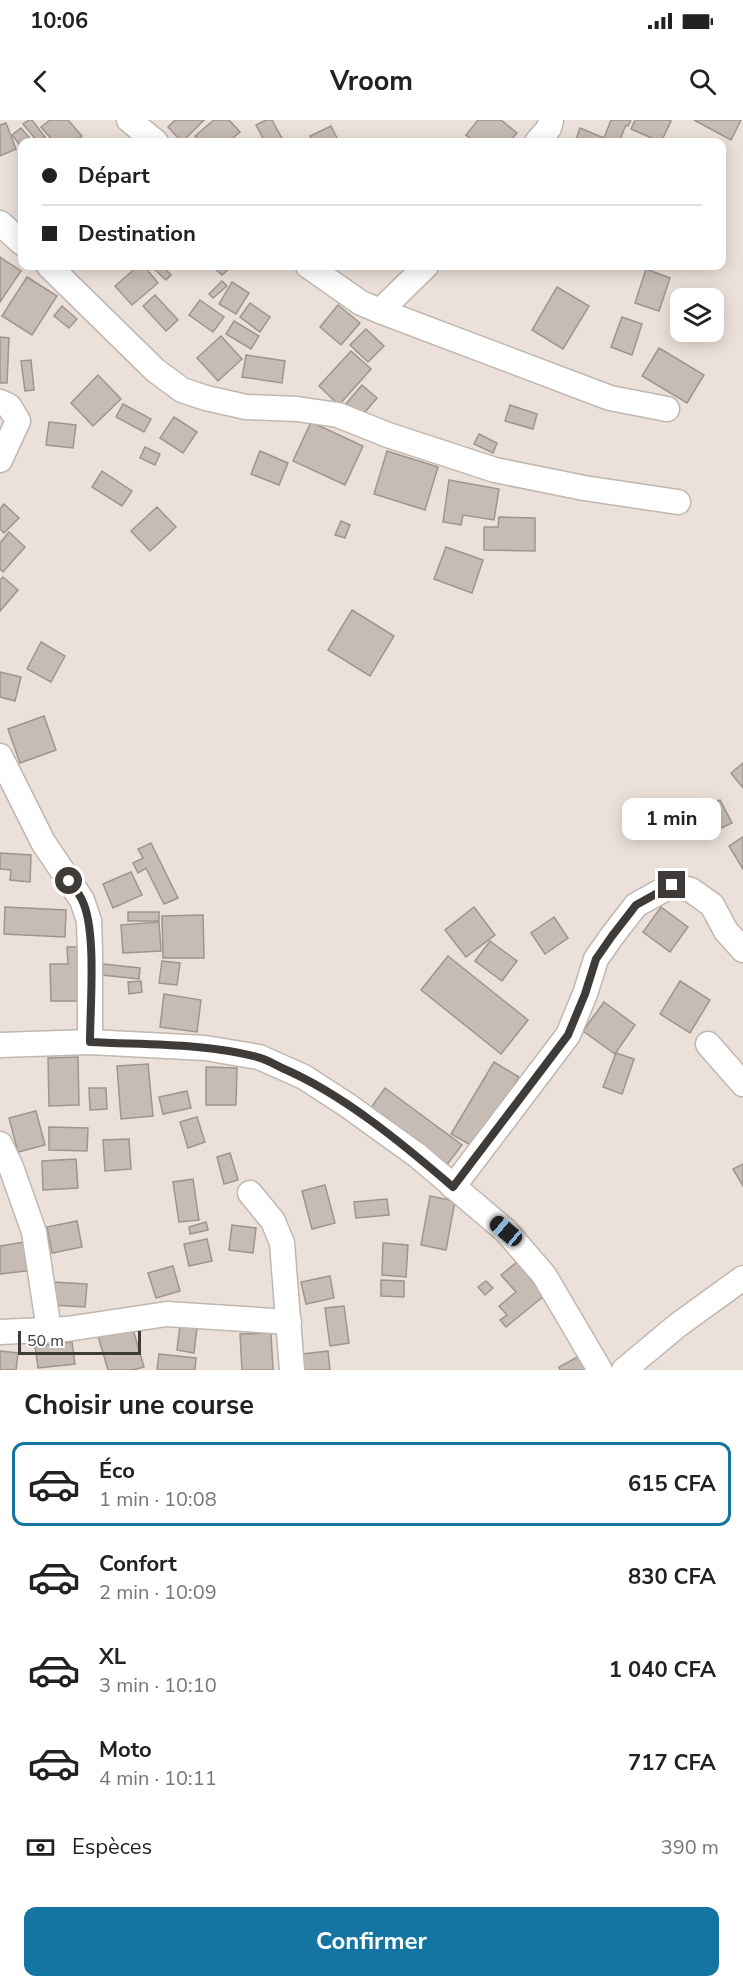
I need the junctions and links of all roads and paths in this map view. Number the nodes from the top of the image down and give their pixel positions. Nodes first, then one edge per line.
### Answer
1 (129, 120) edge
2 (551, 120) edge
3 (151, 138) edge
4 (540, 138) edge
5 (0, 223) edge
6 (18, 239) edge
7 (53, 270) edge
8 (314, 270) edge
9 (422, 270) edge
10 (380, 311) junction
11 (0, 402) edge
12 (667, 409) dead end
13 (0, 460) edge
14 (678, 502) dead end
15 (0, 756) edge
16 (743, 950) edge
17 (90, 1042) junction
18 (708, 1044) dead end
19 (0, 1045) edge
20 (743, 1084) edge
21 (0, 1144) edge
22 (453, 1187) junction
23 (250, 1193) dead end
24 (743, 1278) edge
25 (289, 1322) junction
26 (49, 1330) junction
27 (0, 1332) edge
28 (292, 1370) edge
29 (600, 1370) edge
30 (624, 1370) edge

1 - 3 street
2 - 4 street
5 - 6 street
7 - 14 street
8 - 10 street
9 - 10 street
10 - 12 street
11 - 13 street
15 - 17 street
16 - 22 street
17 - 19 street
17 - 22 street
18 - 20 street
21 - 26 street
22 - 29 street
23 - 25 street
24 - 30 street
25 - 26 street
25 - 28 street
26 - 27 street

